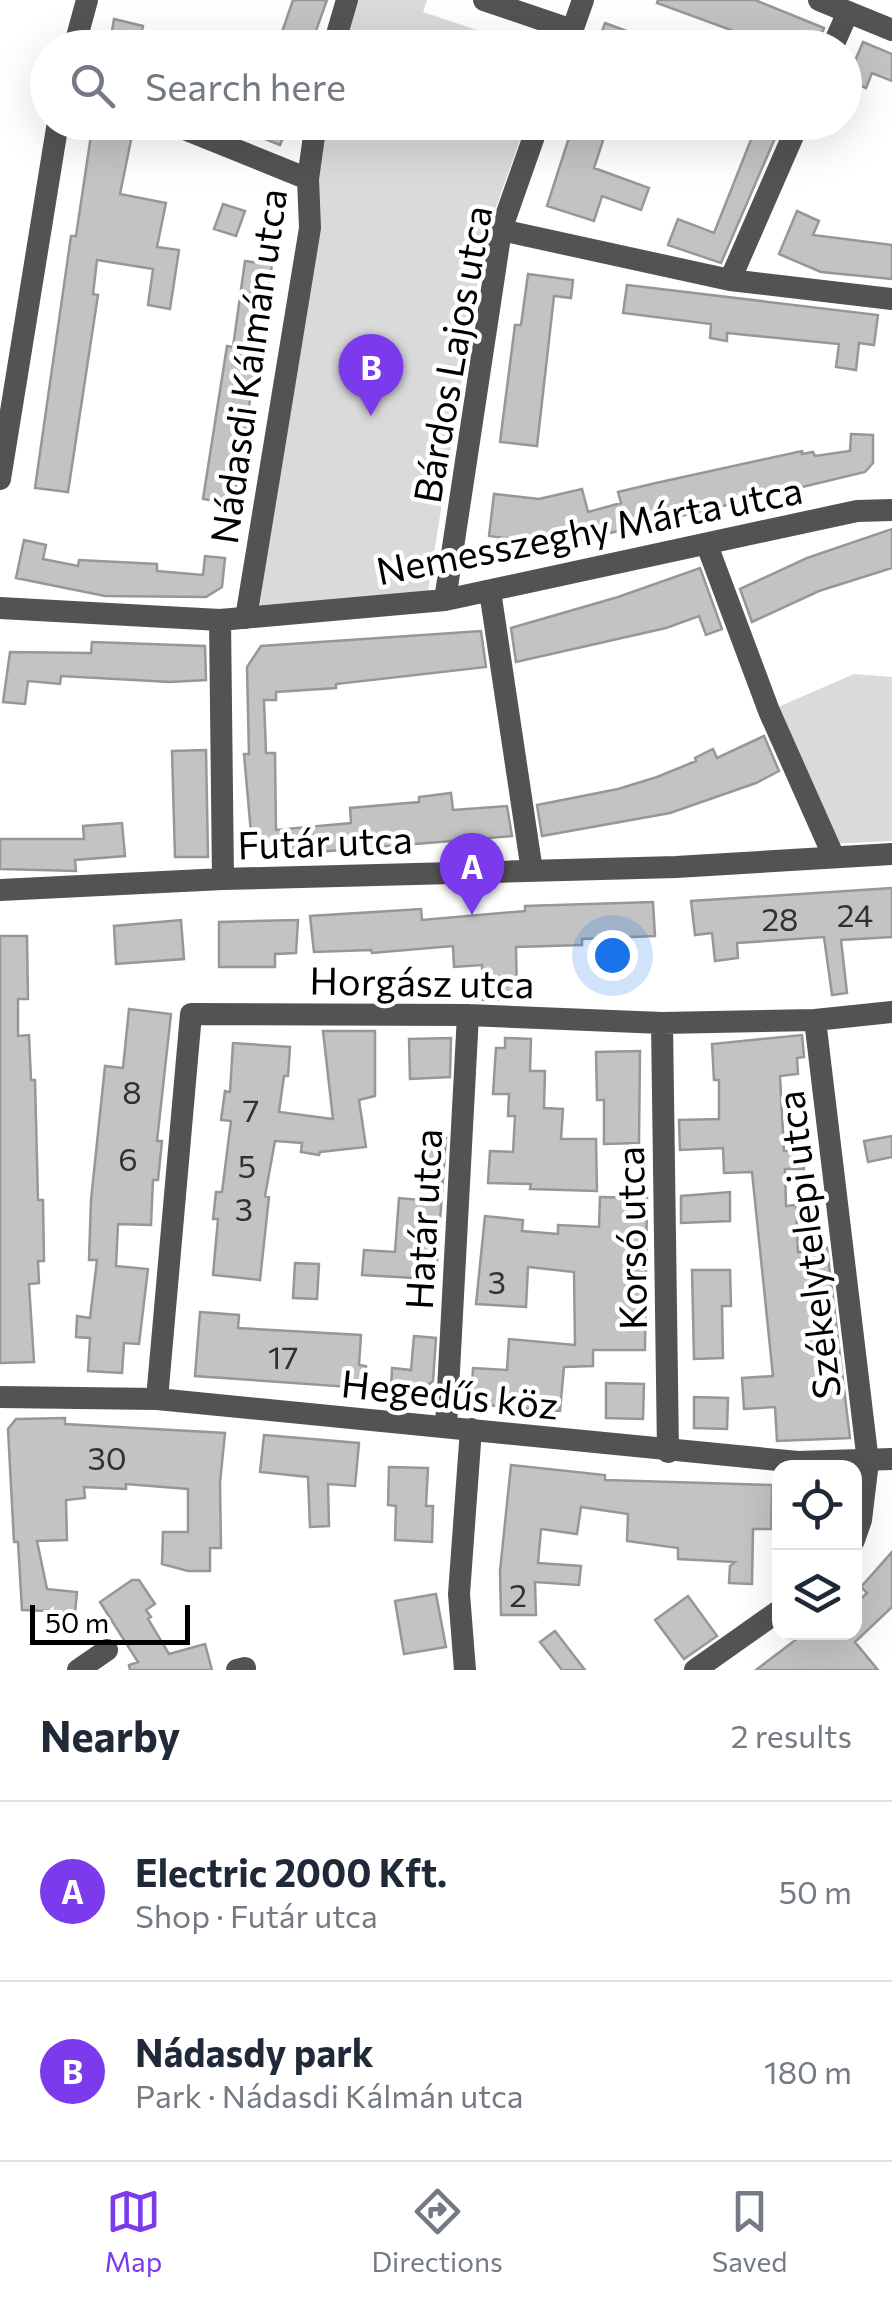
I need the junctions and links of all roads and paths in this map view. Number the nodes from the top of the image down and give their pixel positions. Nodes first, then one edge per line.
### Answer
1 (87, 0) edge
2 (347, 0) edge
3 (484, 0) edge
4 (584, 0) edge
5 (819, 0) edge
6 (848, 12) junction
7 (79, 30) edge
8 (338, 30) edge
9 (549, 30) edge
10 (572, 30) edge
11 (840, 30) edge
12 (892, 30) edge
13 (55, 140) edge
14 (212, 140) edge
15 (313, 140) edge
16 (533, 140) edge
17 (792, 140) edge
18 (308, 179) junction
19 (501, 230) junction
20 (730, 280) junction
21 (892, 300) edge
22 (2, 448) edge
23 (0, 479) edge
24 (892, 510) edge
25 (707, 545) junction
26 (490, 591) junction
27 (445, 600) junction
28 (0, 608) edge
29 (246, 618) junction
30 (220, 620) junction
31 (892, 854) edge
32 (833, 856) junction
33 (532, 871) junction
34 (223, 879) junction
35 (0, 890) edge
36 (892, 1012) edge
37 (468, 1015) junction
38 (815, 1020) junction
39 (662, 1023) junction
40 (0, 1397) edge
41 (157, 1399) junction
42 (446, 1427) junction
43 (471, 1429) junction
44 (668, 1452) junction
45 (880, 1460) edge
46 (862, 1520) edge
47 (772, 1616) edge
48 (107, 1650) dead end
49 (84, 1669) edge
50 (465, 1670) edge
51 (695, 1670) edge

1 - 7 street
2 - 8 street
3 - 9 street
4 - 10 street
5 - 6 street
6 - 11 street
6 - 12 street
13 - 22 street
14 - 18 street
15 - 18 street, Nádasdi Kálmán utca
16 - 19 street, Bárdos Lajos utca
17 - 20 street
18 - 29 street, Nádasdi Kálmán utca
19 - 20 street
19 - 27 street, Bárdos Lajos utca
20 - 21 street
22 - 23 street
24 - 25 street, Nemesszeghy Márta utca
25 - 26 street, Nemesszeghy Márta utca
25 - 32 street
26 - 27 street, Nemesszeghy Márta utca
26 - 33 street
27 - 29 street, Nemesszeghy Márta utca
28 - 30 street, Nemesszeghy Márta utca
29 - 30 street, Nemesszeghy Márta utca
30 - 34 street
31 - 32 street, Futár utca
32 - 33 street, Futár utca
33 - 34 street, Futár utca
34 - 35 street, Futár utca
36 - 38 street, Horgász utca
37 - 39 street, Horgász utca
37 - 41 street, Horgász utca
37 - 42 street, Határ utca
38 - 39 street, Horgász utca
38 - 45 street, Székelytelepi utca
39 - 44 street, Korsó utca
40 - 41 street, Hegedűs köz
41 - 42 street, Hegedűs köz
42 - 43 street, Hegedűs köz
43 - 44 street, Hegedűs köz
43 - 50 street
44 - 45 street, Hegedűs köz
45 - 46 street, Székelytelepi utca
47 - 51 street
48 - 49 street

